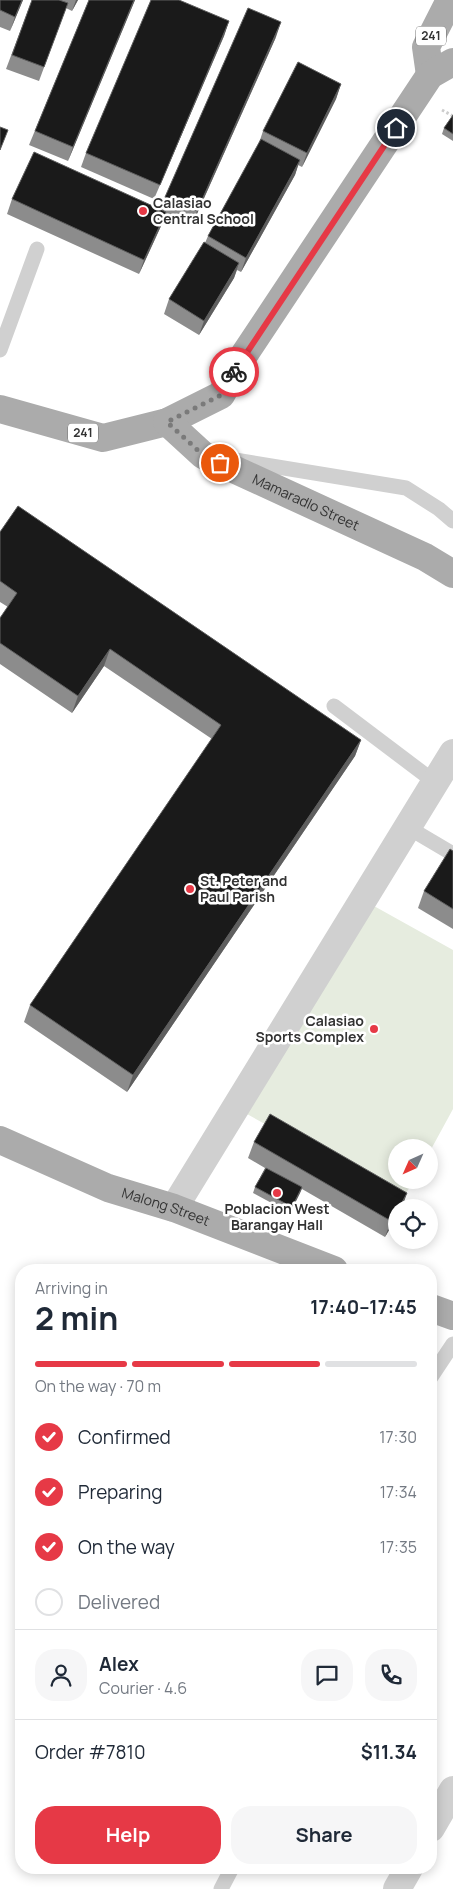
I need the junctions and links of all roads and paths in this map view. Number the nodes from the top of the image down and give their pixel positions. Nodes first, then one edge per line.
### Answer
1 (450, 0) edge
2 (442, 69) edge
3 (37, 249) dead end
4 (0, 350) edge
5 (0, 409) edge
6 (167, 422) junction
7 (203, 455) junction
8 (453, 521) edge
9 (453, 574) edge
10 (334, 706) dead end
11 (453, 752) edge
12 (436, 783) junction
13 (409, 828) junction
14 (453, 854) edge
15 (0, 1140) edge
16 (174, 1208) junction
17 (319, 1264) edge
18 (437, 1310) edge
19 (453, 1316) edge
20 (453, 1344) edge
21 (437, 1368) edge
22 (453, 1790) edge
23 (437, 1818) edge
24 (229, 1874) edge
25 (406, 1874) edge
26 (221, 1889) edge
27 (397, 1889) edge

1 - 2 main road, 241
2 - 6 main road, 241
3 - 4 lane
5 - 6 main road, 241
6 - 7 main road, Mamaradlo Street
7 - 8 lane
7 - 9 main road, Mamaradlo Street
10 - 12 lane
11 - 12 street
12 - 13 street
13 - 14 lane
13 - 16 street
15 - 16 main road, Malong Street
16 - 17 main road, Malong Street
18 - 19 main road
20 - 21 lane
22 - 23 street
24 - 26 lane
25 - 27 street

